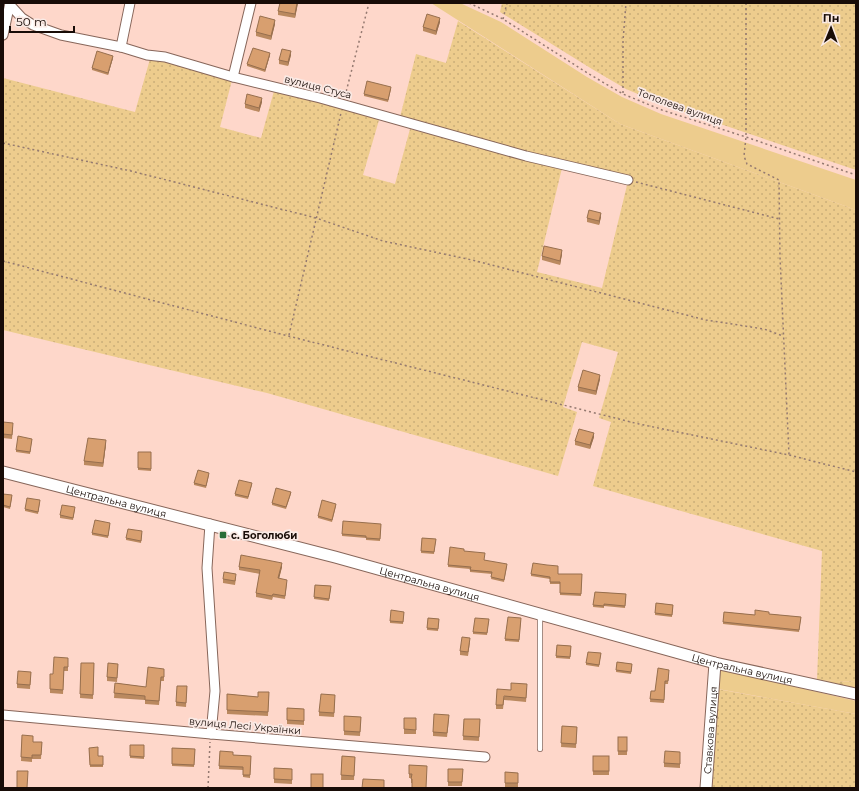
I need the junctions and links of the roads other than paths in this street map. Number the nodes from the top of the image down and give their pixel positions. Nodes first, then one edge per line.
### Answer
1 (130, 3) edge
2 (251, 3) edge
3 (10, 4) edge
4 (3, 35) edge
5 (121, 47) junction
6 (233, 76) junction
7 (628, 180) road end
8 (3, 472) edge
9 (210, 524) junction
10 (540, 614) junction
11 (714, 668) junction
12 (856, 694) edge
13 (3, 715) edge
14 (211, 734) junction
15 (540, 749) dead end
16 (485, 757) dead end
17 (706, 788) edge

1 - 5 street
2 - 6 street
3 - 4 street
3 - 5 street, вулиця Стуса
5 - 6 street, вулиця Стуса
6 - 7 street, вулиця Стуса
8 - 9 street, Центральна вулиця
9 - 10 street, Центральна вулиця
9 - 14 street
10 - 11 street, Центральна вулиця
10 - 15 lane
11 - 12 street, Центральна вулиця
11 - 17 street, Ставкова вулиця
13 - 14 street, вулиця Лесі Українки
14 - 16 street, вулиця Лесі Українки

